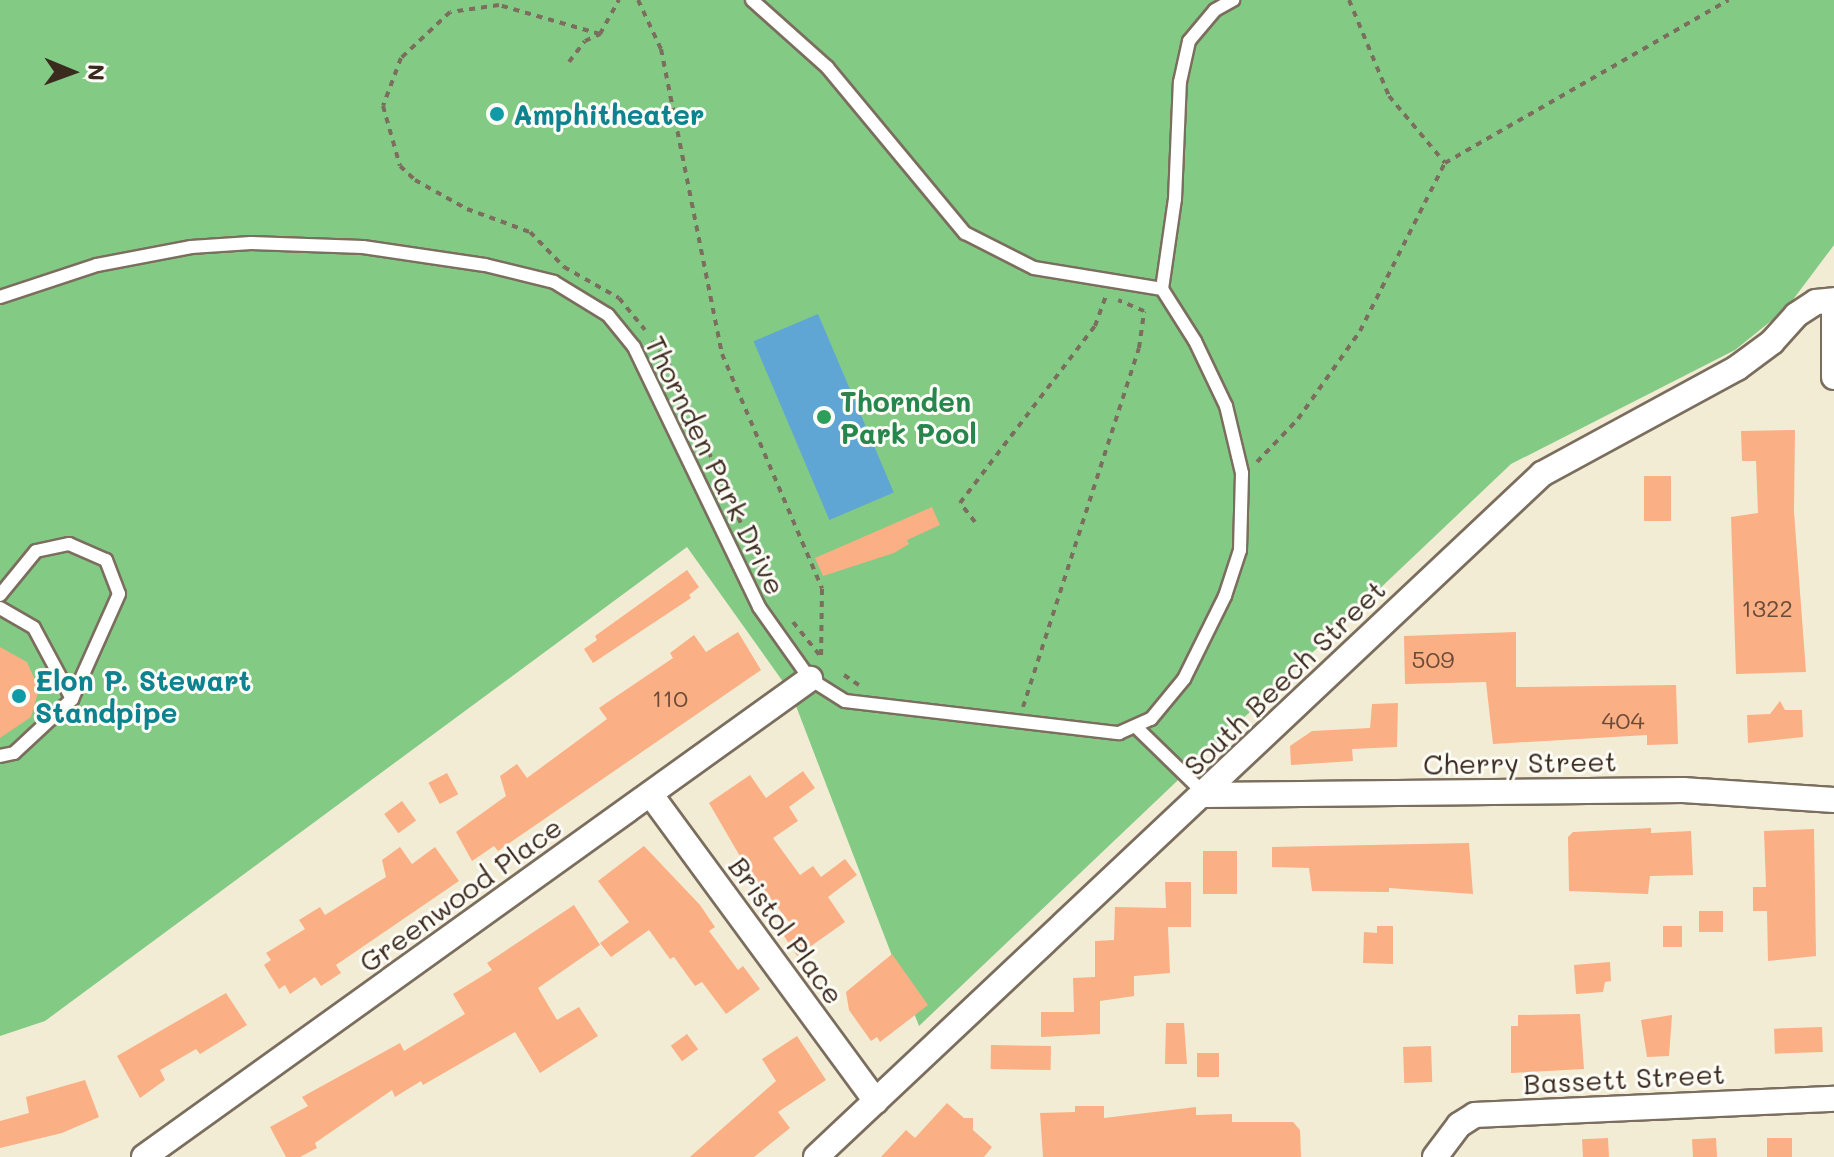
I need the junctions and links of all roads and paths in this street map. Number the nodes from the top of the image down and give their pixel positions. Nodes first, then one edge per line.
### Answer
1 (619, 0) edge
2 (638, 0) edge
3 (752, 0) edge
4 (1233, 0) edge
5 (1349, 0) edge
6 (1728, 0) edge
7 (600, 34) junction
8 (569, 62) dead end
9 (1445, 163) junction
10 (1162, 289) junction
11 (0, 297) edge
12 (1834, 301) edge
13 (1834, 377) edge
14 (1242, 473) junction
15 (975, 522) dead end
16 (0, 595) edge
17 (776, 598) dead end
18 (0, 608) edge
19 (792, 621) dead end
20 (810, 679) junction
21 (72, 699) junction
22 (1022, 710) dead end
23 (1137, 728) junction
24 (0, 756) edge
25 (651, 795) junction
26 (1206, 795) junction
27 (1834, 800) edge
28 (1834, 1099) edge
29 (876, 1101) junction
30 (153, 1155) edge
31 (816, 1157) edge
32 (1435, 1157) edge

1 - 7 path
2 - 19 path
3 - 10 lane
4 - 10 lane
5 - 9 path
6 - 9 path
7 - 8 path
7 - 17 path
9 - 14 path
10 - 14 lane
11 - 20 lane, Thornden Park Drive
12 - 13 street
12 - 26 street, South Beech Street
14 - 23 lane
15 - 22 path
16 - 21 lane
18 - 21 lane
20 - 23 lane, Thornden Park Drive
20 - 25 street, Greenwood Place
21 - 24 lane
23 - 26 lane
25 - 29 street, Bristol Place
25 - 30 street, Greenwood Place
26 - 27 street, Cherry Street
26 - 29 street, South Beech Street
28 - 32 street, Bassett Street
29 - 31 street, South Beech Street

